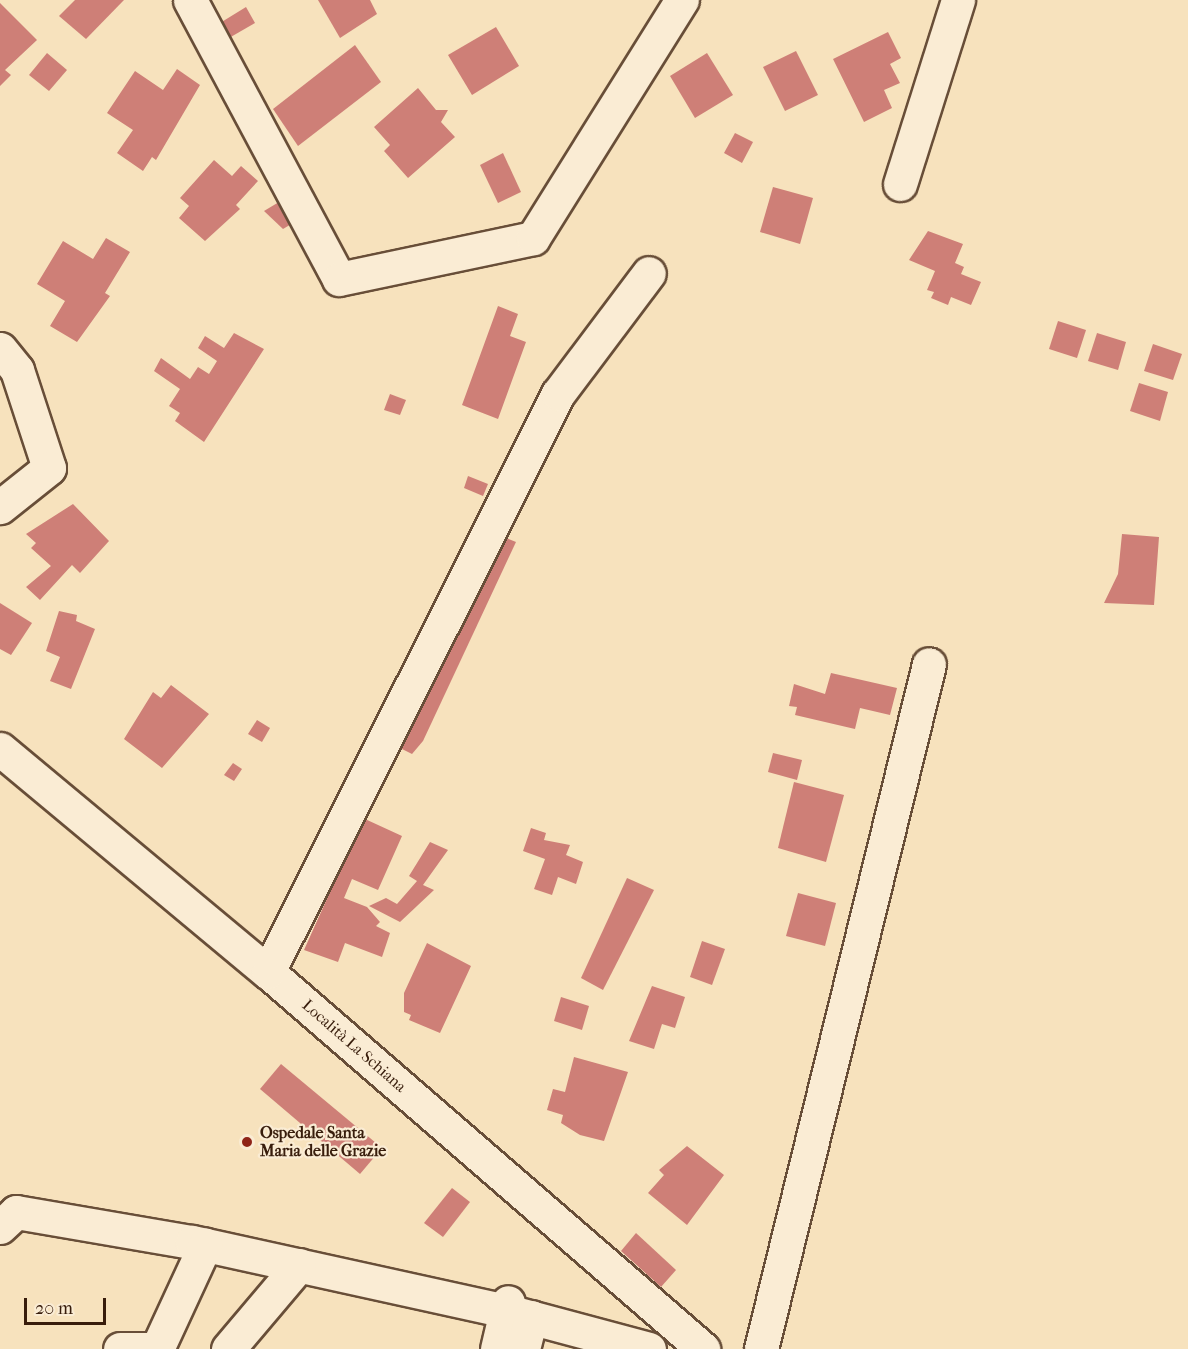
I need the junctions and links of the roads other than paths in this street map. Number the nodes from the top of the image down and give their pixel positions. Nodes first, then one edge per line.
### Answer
1 (190, 0) edge
2 (682, 0) edge
3 (958, 0) edge
4 (900, 184) dead end
5 (649, 273) dead end
6 (0, 349) edge
7 (0, 507) edge
8 (929, 664) dead end
9 (0, 749) edge
10 (268, 972) junction
11 (0, 1227) edge
12 (205, 1245) junction
13 (299, 1265) junction
14 (515, 1310) junction
15 (120, 1349) edge
16 (149, 1349) edge
17 (157, 1349) edge
18 (228, 1349) edge
19 (497, 1349) edge
20 (524, 1349) edge
21 (649, 1349) edge
22 (674, 1349) edge
23 (703, 1349) edge
24 (761, 1349) edge

1 - 2 street
3 - 4 street
5 - 10 street
6 - 7 street
8 - 24 street
9 - 10 street, Località La Schiana
10 - 23 street, Località La Schiana
11 - 12 street
12 - 13 street
12 - 17 street
13 - 14 street
13 - 18 street
14 - 19 street
14 - 20 street
14 - 21 street
14 - 22 street
15 - 16 street

